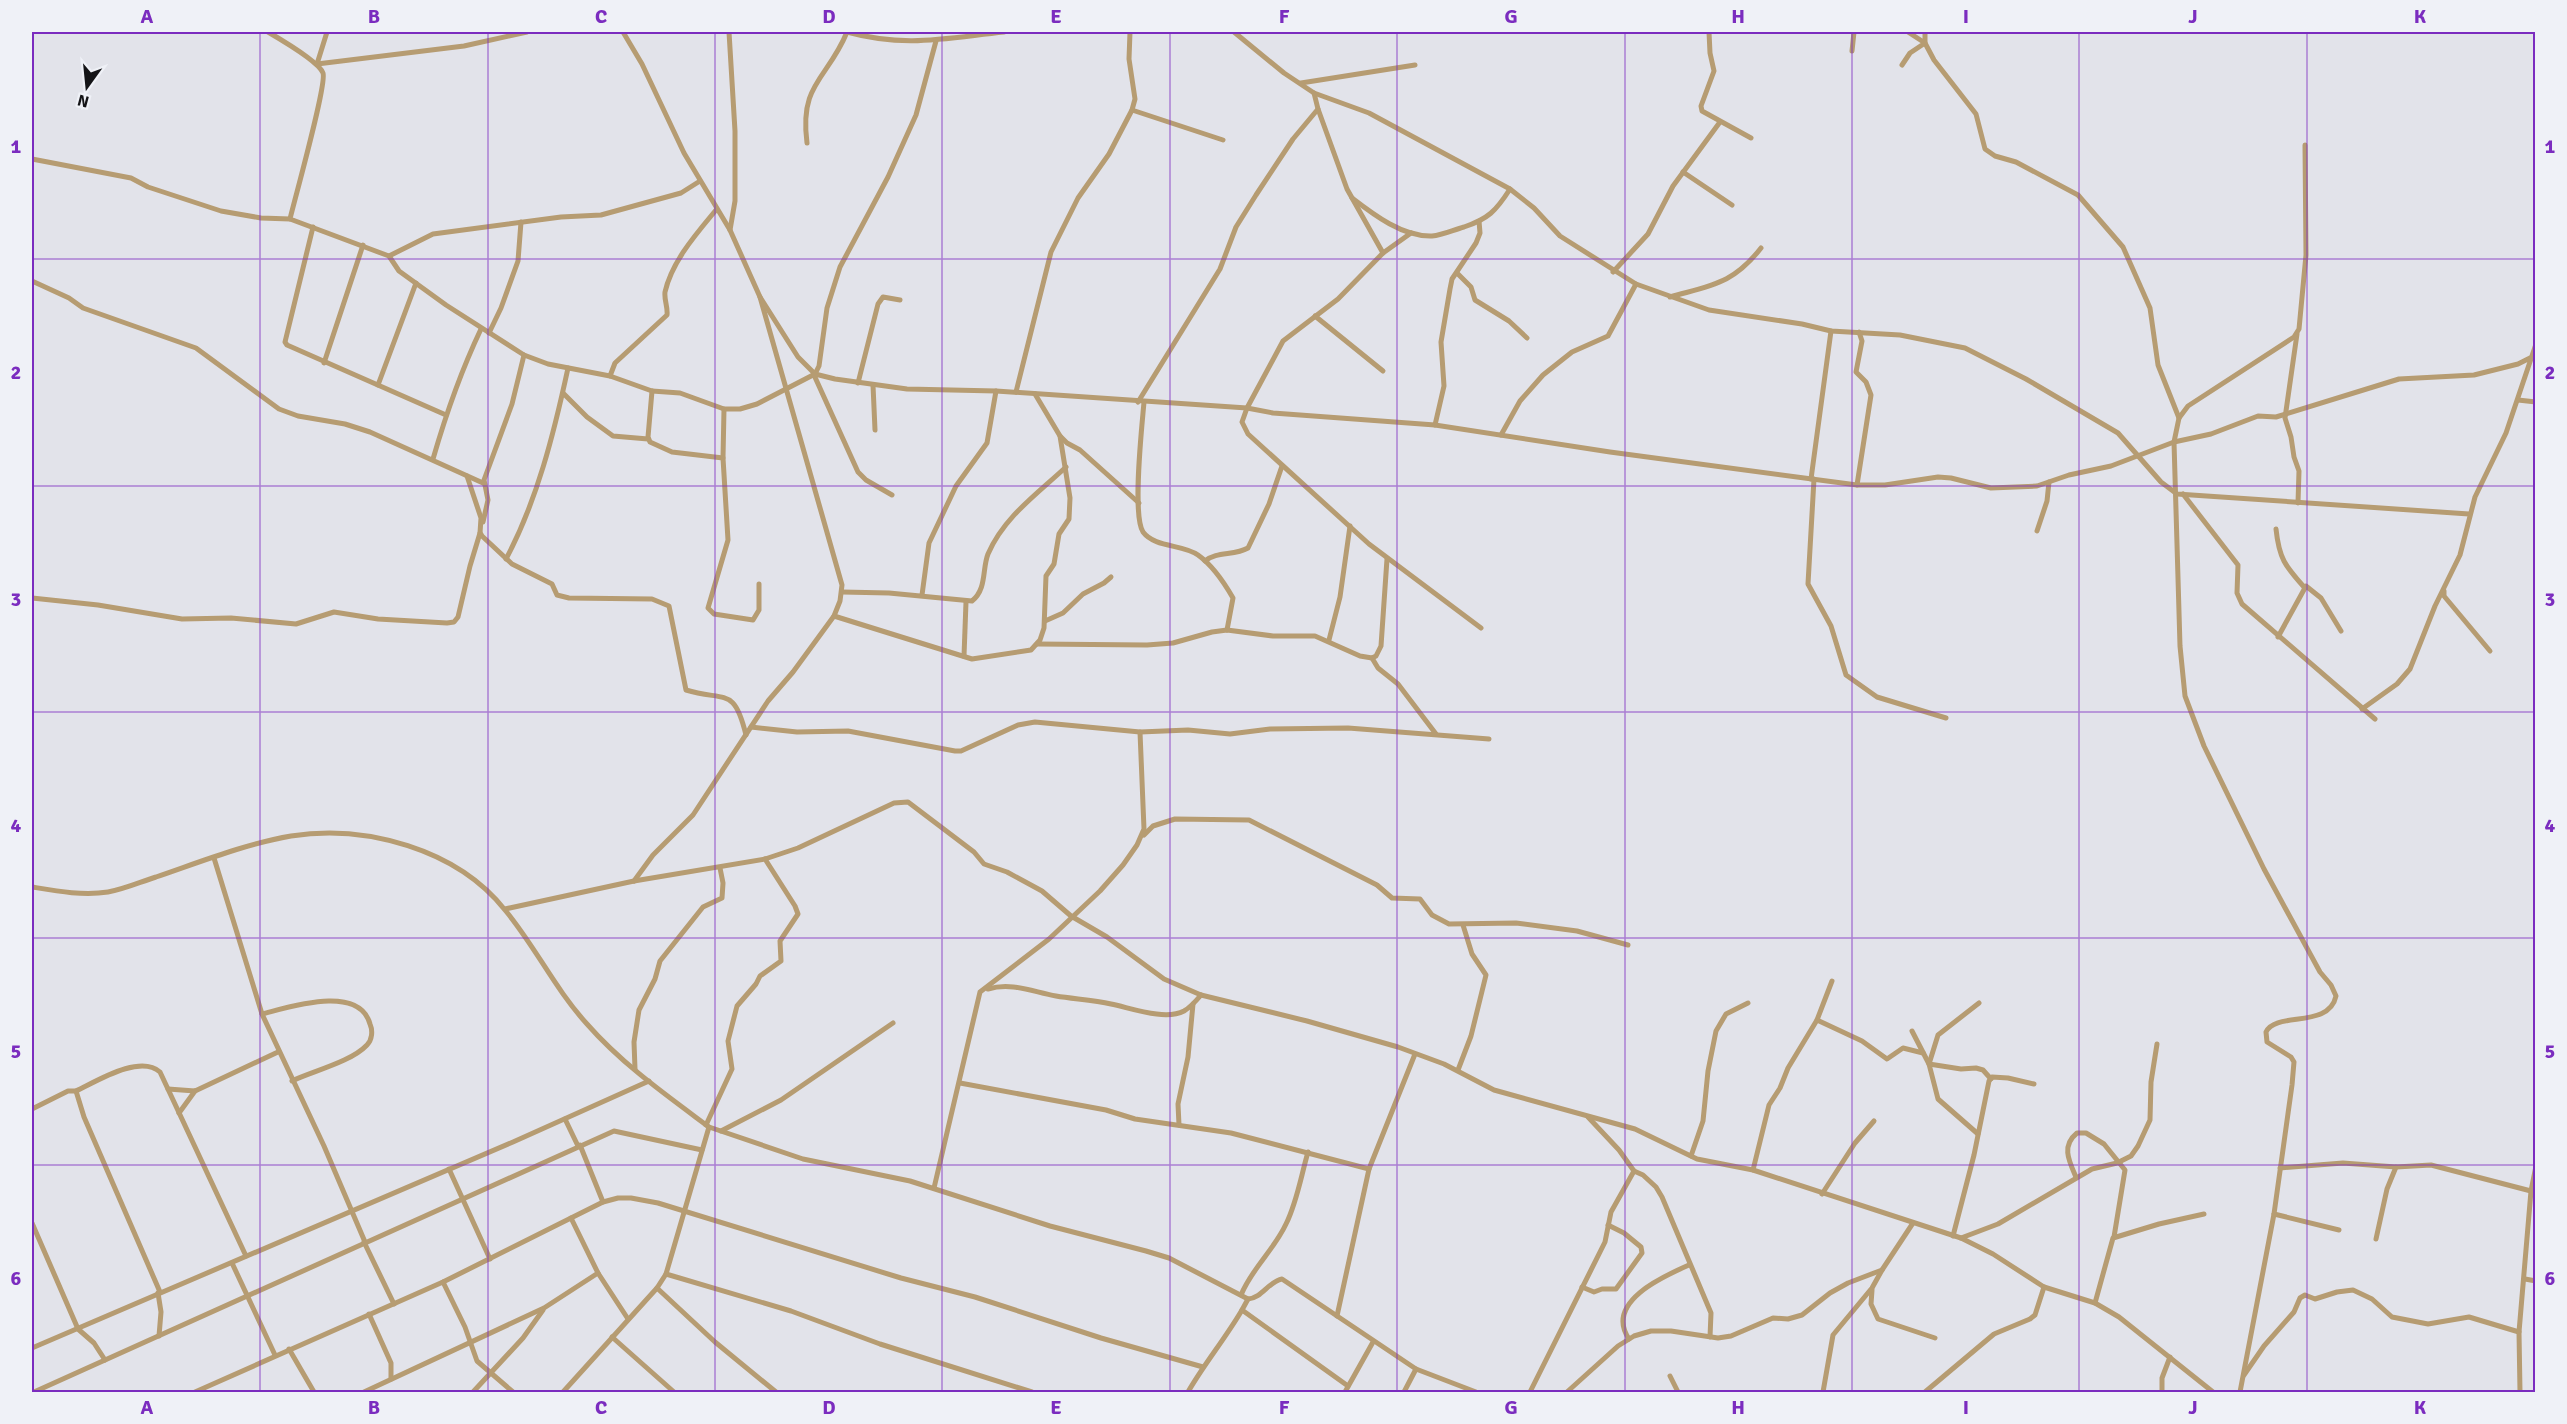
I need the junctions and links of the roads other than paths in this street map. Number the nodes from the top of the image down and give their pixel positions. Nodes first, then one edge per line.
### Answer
1 (268, 32) edge
2 (327, 32) edge
3 (526, 32) edge
4 (623, 32) edge
5 (729, 32) edge
6 (847, 32) edge
7 (1004, 32) edge
8 (1130, 32) edge
9 (1234, 32) edge
10 (1709, 32) edge
11 (1854, 32) edge
12 (1908, 32) edge
13 (1925, 32) edge
14 (936, 40) junction
15 (1925, 42) junction
16 (1851, 51) dead end
17 (317, 64) junction
18 (1415, 65) dead end
19 (1902, 65) dead end
20 (1300, 83) junction
21 (1314, 93) junction
22 (1318, 109) junction
23 (1132, 110) junction
24 (1720, 122) junction
25 (1751, 138) dead end
26 (1223, 140) dead end
27 (807, 143) dead end
28 (2306, 145) dead end
29 (32, 159) edge
30 (1683, 172) junction
31 (700, 182) junction
32 (1510, 189) junction
33 (1352, 198) junction
34 (1732, 205) dead end
35 (716, 210) junction
36 (290, 219) junction
37 (1479, 221) junction
38 (521, 222) junction
39 (313, 227) junction
40 (730, 230) junction
41 (1411, 233) junction
42 (363, 245) junction
43 (1761, 248) dead end
44 (1383, 253) junction
45 (389, 256) junction
46 (1613, 272) junction
47 (1458, 274) junction
48 (32, 281) edge
49 (416, 283) junction
50 (1636, 284) junction
51 (760, 297) junction
52 (1669, 297) junction
53 (900, 300) dead end
54 (1315, 316) junction
55 (481, 329) junction
56 (1831, 331) junction
57 (1859, 332) junction
58 (489, 333) junction
59 (2297, 333) junction
60 (1527, 338) dead end
61 (2535, 344) edge
62 (524, 356) junction
63 (2530, 358) junction
64 (324, 363) junction
65 (568, 368) junction
66 (1383, 371) dead end
67 (814, 375) junction
68 (610, 376) junction
69 (858, 383) junction
70 (378, 385) junction
71 (873, 385) junction
72 (785, 390) junction
73 (652, 391) junction
74 (996, 391) junction
75 (1016, 392) junction
76 (562, 393) junction
77 (1035, 394) junction
78 (2518, 400) junction
79 (1141, 402) junction
80 (2535, 402) edge
81 (1246, 408) junction
82 (724, 409) junction
83 (2286, 413) junction
84 (446, 415) junction
85 (2179, 418) junction
86 (1435, 425) junction
87 (875, 430) dead end
88 (1501, 435) junction
89 (1060, 436) junction
90 (648, 439) junction
91 (2174, 442) junction
92 (2138, 456) junction
93 (723, 458) junction
94 (433, 459) junction
95 (1282, 466) junction
96 (1066, 467) junction
97 (467, 476) junction
98 (1813, 479) junction
99 (2049, 482) junction
100 (483, 483) junction
101 (1857, 485) junction
102 (2180, 494) junction
103 (892, 495) dead end
104 (1139, 503) junction
105 (2298, 503) junction
106 (2469, 514) junction
107 (482, 525) junction
108 (1350, 526) junction
109 (2276, 529) dead end
110 (2037, 531) dead end
111 (480, 533) junction
112 (506, 559) junction
113 (1387, 559) junction
114 (1205, 561) junction
115 (1111, 577) dead end
116 (759, 584) dead end
117 (2304, 587) junction
118 (2444, 591) junction
119 (842, 592) junction
120 (922, 595) junction
121 (32, 598) edge
122 (966, 602) junction
123 (834, 616) junction
124 (1045, 621) junction
125 (1482, 628) dead end
126 (1227, 630) junction
127 (2341, 631) dead end
128 (2278, 637) junction
129 (1329, 640) junction
130 (1036, 644) junction
131 (2490, 651) dead end
132 (964, 656) junction
133 (1372, 658) junction
134 (2362, 709) junction
135 (1946, 718) dead end
136 (2375, 719) dead end
137 (751, 728) junction
138 (1140, 732) junction
139 (1436, 734) junction
140 (746, 735) junction
141 (1489, 739) dead end
142 (1142, 837) junction
143 (214, 858) junction
144 (765, 859) junction
145 (720, 868) junction
146 (634, 881) junction
147 (32, 887) edge
148 (505, 909) junction
149 (1071, 916) junction
150 (1463, 925) junction
151 (1628, 945) dead end
152 (1832, 981) dead end
153 (980, 992) junction
154 (1201, 995) junction
155 (1748, 1003) dead end
156 (1979, 1003) dead end
157 (1193, 1004) junction
158 (262, 1014) junction
159 (1817, 1020) junction
160 (893, 1023) dead end
161 (1912, 1032) dead end
162 (2157, 1044) dead end
163 (278, 1052) junction
164 (1923, 1053) junction
165 (1415, 1054) junction
166 (1929, 1064) junction
167 (635, 1069) junction
168 (1458, 1070) junction
169 (1991, 1078) junction
170 (292, 1081) junction
171 (649, 1081) junction
172 (960, 1083) junction
173 (2034, 1084) dead end
174 (168, 1089) junction
175 (76, 1090) junction
176 (195, 1091) junction
177 (32, 1109) edge
178 (179, 1113) junction
179 (1587, 1115) junction
180 (565, 1119) junction
181 (1874, 1121) dead end
182 (1179, 1125) junction
183 (707, 1126) junction
184 (722, 1131) junction
185 (1978, 1134) junction
186 (579, 1146) junction
187 (702, 1150) junction
188 (1308, 1152) junction
189 (1691, 1156) junction
190 (2120, 1161) junction
191 (2396, 1167) junction
192 (2535, 1167) edge
193 (2280, 1168) junction
194 (449, 1169) junction
195 (1369, 1169) junction
196 (1753, 1170) junction
197 (1634, 1171) junction
198 (2076, 1177) junction
199 (934, 1188) junction
200 (2531, 1191) junction
201 (1822, 1194) junction
202 (461, 1199) junction
203 (603, 1202) junction
204 (351, 1210) junction
205 (684, 1212) junction
206 (2204, 1214) dead end
207 (2274, 1214) junction
208 (571, 1218) junction
209 (32, 1223) edge
210 (1913, 1223) junction
211 (1608, 1225) junction
212 (2340, 1230) dead end
213 (1953, 1236) junction
214 (2114, 1237) junction
215 (1961, 1238) junction
216 (2376, 1239) dead end
217 (365, 1242) junction
218 (246, 1256) junction
219 (489, 1259) junction
220 (232, 1263) junction
221 (1689, 1265) junction
222 (1882, 1270) junction
223 (598, 1273) junction
224 (666, 1274) junction
225 (2525, 1280) junction
226 (2535, 1281) edge
227 (443, 1282) junction
228 (1582, 1287) junction
229 (2044, 1287) junction
230 (657, 1288) junction
231 (1872, 1288) junction
232 (159, 1293) junction
233 (1241, 1295) junction
234 (248, 1296) junction
235 (1248, 1299) junction
236 (394, 1304) junction
237 (2095, 1304) junction
238 (544, 1308) junction
239 (1242, 1310) junction
240 (369, 1314) junction
241 (1337, 1316) junction
242 (628, 1319) junction
243 (78, 1329) junction
244 (2519, 1332) junction
245 (159, 1336) junction
246 (612, 1337) junction
247 (1710, 1337) junction
248 (1935, 1338) dead end
249 (1629, 1339) junction
250 (470, 1342) junction
251 (1372, 1342) junction
252 (32, 1348) edge
253 (289, 1349) junction
254 (274, 1355) junction
255 (2170, 1357) junction
256 (105, 1360) junction
257 (1203, 1367) junction
258 (1416, 1369) junction
259 (490, 1373) junction
260 (1670, 1376) dead end
261 (2243, 1376) junction
262 (392, 1379) junction
263 (1348, 1386) junction
264 (568, 1387) junction
265 (34, 1392) edge
266 (195, 1392) edge
267 (314, 1392) edge
268 (364, 1392) edge
269 (473, 1392) edge
270 (513, 1392) edge
271 (563, 1392) edge
272 (574, 1392) edge
273 (674, 1392) edge
274 (776, 1392) edge
275 (1032, 1392) edge
276 (1188, 1392) edge
277 (1345, 1392) edge
278 (1404, 1392) edge
279 (1476, 1392) edge
280 (1530, 1392) edge
281 (1568, 1392) edge
282 (1678, 1392) edge
283 (1823, 1392) edge
284 (1925, 1392) edge
285 (2162, 1392) edge
286 (2213, 1392) edge
287 (2240, 1392) edge
288 (2520, 1392) edge

1 - 17 street
2 - 17 street
3 - 17 street
4 - 31 street
5 - 40 street
6 - 14 street
6 - 27 street
7 - 14 street
8 - 23 street
9 - 20 street
10 - 24 street
11 - 16 street
12 - 15 street
13 - 15 street
14 - 67 street
15 - 19 street
15 - 85 street
17 - 36 street
18 - 20 street
20 - 21 street
21 - 22 street
21 - 32 street
22 - 33 street
22 - 79 street
23 - 26 street
23 - 75 street
24 - 25 street
24 - 30 street
28 - 59 street
29 - 36 street
30 - 34 street
30 - 46 street
31 - 35 street
31 - 38 street
32 - 37 street
32 - 46 street
33 - 41 street
33 - 44 street
35 - 40 street
35 - 68 street
36 - 39 street
37 - 41 street
37 - 47 street
38 - 45 street
38 - 58 street
39 - 42 street
39 - 64 street
40 - 51 street
41 - 44 street
42 - 45 street
42 - 64 street
43 - 52 street
44 - 54 street
45 - 49 street
46 - 50 street
47 - 60 street
47 - 86 street
48 - 94 street
49 - 55 street
49 - 70 street
50 - 52 street
50 - 88 street
51 - 67 street
51 - 72 street
52 - 56 street
53 - 69 street
54 - 66 street
54 - 81 street
55 - 58 street
55 - 84 street
56 - 57 street
56 - 98 street
57 - 92 street
57 - 101 street
58 - 62 street
59 - 83 street
59 - 85 street
61 - 63 street
62 - 65 street
62 - 100 street
63 - 78 street
63 - 83 street
64 - 70 street
65 - 68 street
65 - 76 street
67 - 69 street
67 - 72 street
67 - 103 street
68 - 73 street
69 - 71 street
70 - 84 street
71 - 74 street
71 - 87 street
72 - 82 street
72 - 119 street
73 - 82 street
73 - 90 street
74 - 75 street
74 - 120 street
75 - 77 street
76 - 90 street
76 - 112 street
77 - 79 street
77 - 89 street
78 - 80 street
78 - 106 street
79 - 81 street
79 - 104 street
81 - 86 street
81 - 95 street
82 - 93 street
83 - 91 street
83 - 105 street
84 - 94 street
85 - 91 street
86 - 88 street
88 - 98 street
89 - 96 street
89 - 104 street
90 - 93 street
91 - 92 street
91 - 102 street
92 - 99 street
92 - 102 street
93 - 116 street
94 - 97 street
95 - 108 street
95 - 114 street
96 - 122 street
96 - 124 street
97 - 100 street
97 - 107 street
98 - 101 street
98 - 135 street
99 - 101 street
99 - 110 street
100 - 107 street
102 - 105 street
102 - 128 street
102 - 193 street
104 - 114 street
105 - 106 street
106 - 118 street
107 - 111 street
108 - 113 street
108 - 129 street
109 - 117 street
111 - 112 street
111 - 121 street
112 - 140 street
113 - 125 street
113 - 133 street
114 - 126 street
115 - 124 street
117 - 127 street
117 - 128 street
118 - 131 street
118 - 134 street
119 - 120 street
119 - 123 street
120 - 122 street
122 - 132 street
123 - 132 street
123 - 137 street
124 - 130 street
126 - 129 street
126 - 130 street
128 - 134 street
129 - 133 street
130 - 132 street
133 - 139 street
134 - 136 street
137 - 138 street
137 - 140 street
138 - 139 street
138 - 142 street
139 - 141 street
140 - 146 street
142 - 149 street
142 - 150 street
143 - 147 street
143 - 148 street
143 - 158 street
144 - 145 street
144 - 149 street
144 - 183 street
145 - 146 street
145 - 167 street
146 - 148 street
148 - 167 street
149 - 153 street
149 - 154 street
150 - 151 street
150 - 168 street
152 - 159 street
153 - 157 street
153 - 172 street
154 - 157 street
154 - 165 street
155 - 189 street
156 - 166 street
157 - 182 street
158 - 163 street
158 - 170 street
159 - 164 street
159 - 196 street
160 - 184 street
161 - 164 street
162 - 190 street
163 - 170 street
163 - 176 street
164 - 166 street
165 - 168 street
165 - 195 street
166 - 169 street
166 - 185 street
167 - 171 street
168 - 179 street
169 - 173 street
169 - 185 street
170 - 204 street
171 - 180 street
171 - 183 street
172 - 182 street
172 - 199 street
174 - 175 street
174 - 176 street
174 - 178 street
175 - 177 street
175 - 232 street
176 - 178 street
178 - 218 street
179 - 189 street
179 - 197 street
180 - 186 street
180 - 194 street
181 - 201 street
182 - 188 street
183 - 184 street
183 - 187 street
184 - 199 street
185 - 213 street
186 - 187 street
186 - 202 street
186 - 203 street
187 - 205 street
188 - 195 street
188 - 233 street
189 - 196 street
190 - 198 street
190 - 198 street
190 - 214 street
191 - 193 street
191 - 200 street
191 - 216 street
192 - 200 street
193 - 207 street
194 - 202 street
194 - 204 street
195 - 241 street
196 - 201 street
197 - 211 street
197 - 221 street
198 - 215 street
199 - 233 street
200 - 225 street
201 - 210 street
202 - 217 street
202 - 219 street
203 - 205 street
203 - 208 street
204 - 217 street
204 - 218 street
205 - 224 street
205 - 257 street
206 - 214 street
207 - 212 street
207 - 261 street
208 - 219 street
208 - 223 street
209 - 243 street
210 - 213 street
210 - 222 street
211 - 228 street
211 - 228 street
213 - 215 street
214 - 237 street
215 - 229 street
217 - 234 street
217 - 236 street
218 - 220 street
219 - 227 street
220 - 232 street
220 - 234 street
221 - 247 street
221 - 249 street
222 - 231 street
222 - 247 street
223 - 238 street
223 - 242 street
224 - 230 street
224 - 275 street
225 - 226 street
225 - 244 street
227 - 236 street
227 - 250 street
228 - 280 street
229 - 237 street
229 - 284 street
230 - 242 street
230 - 274 street
231 - 248 street
231 - 283 street
232 - 243 street
232 - 245 street
233 - 235 street
234 - 245 street
234 - 254 street
235 - 239 street
235 - 241 street
236 - 240 street
237 - 255 street
238 - 250 street
238 - 259 street
239 - 257 street
239 - 263 street
240 - 253 street
240 - 262 street
241 - 251 street
242 - 246 street
243 - 252 street
243 - 256 street
244 - 261 street
244 - 288 street
245 - 256 street
246 - 264 street
246 - 273 street
247 - 249 street
249 - 281 street
250 - 259 street
250 - 262 street
251 - 258 street
251 - 263 street
253 - 254 street
253 - 267 street
254 - 266 street
255 - 285 street
255 - 286 street
256 - 265 street
257 - 276 street
258 - 278 street
258 - 279 street
259 - 269 street
259 - 270 street
260 - 282 street
261 - 287 street
262 - 268 street
263 - 277 street
264 - 271 street
264 - 272 street

